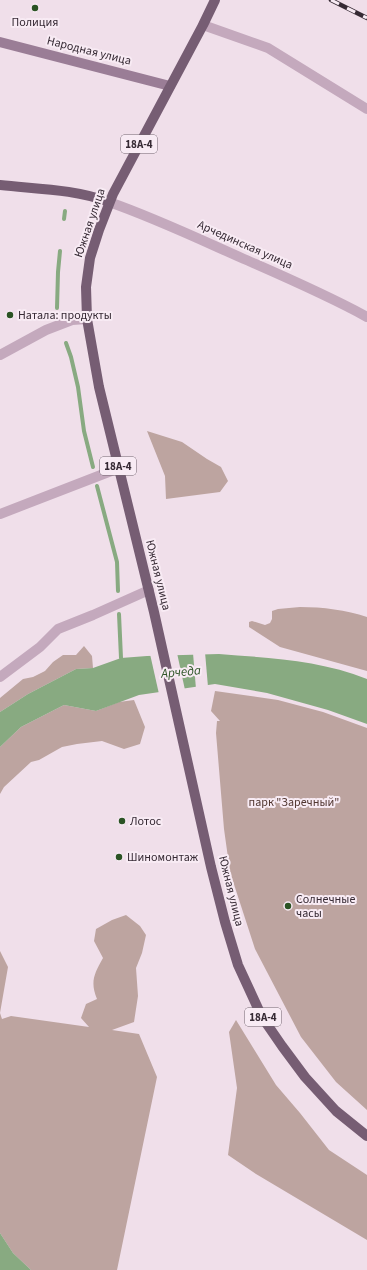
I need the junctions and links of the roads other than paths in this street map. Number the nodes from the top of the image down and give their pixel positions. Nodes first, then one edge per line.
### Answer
1 (215, 0) edge
2 (203, 25) junction
3 (0, 42) edge
4 (170, 86) junction
5 (367, 108) edge
6 (0, 185) edge
7 (109, 202) junction
8 (367, 317) edge
9 (87, 319) junction
10 (0, 355) edge
11 (118, 468) junction
12 (0, 514) edge
13 (148, 590) junction
14 (0, 677) edge
15 (367, 1136) edge

1 - 2 main road, Южная улица / 18А-4
2 - 4 main road, Южная улица / 18А-4
2 - 5 street
3 - 4 street, Народная улица
4 - 7 main road, Южная улица / 18А-4
6 - 7 main road
7 - 8 street, Арчединская улица
7 - 9 main road, Южная улица / 18А-4
9 - 10 street
9 - 11 main road, Южная улица / 18А-4
11 - 12 street
11 - 13 main road, Южная улица / 18А-4
13 - 14 street
13 - 15 main road, Южная улица / 18А-4

